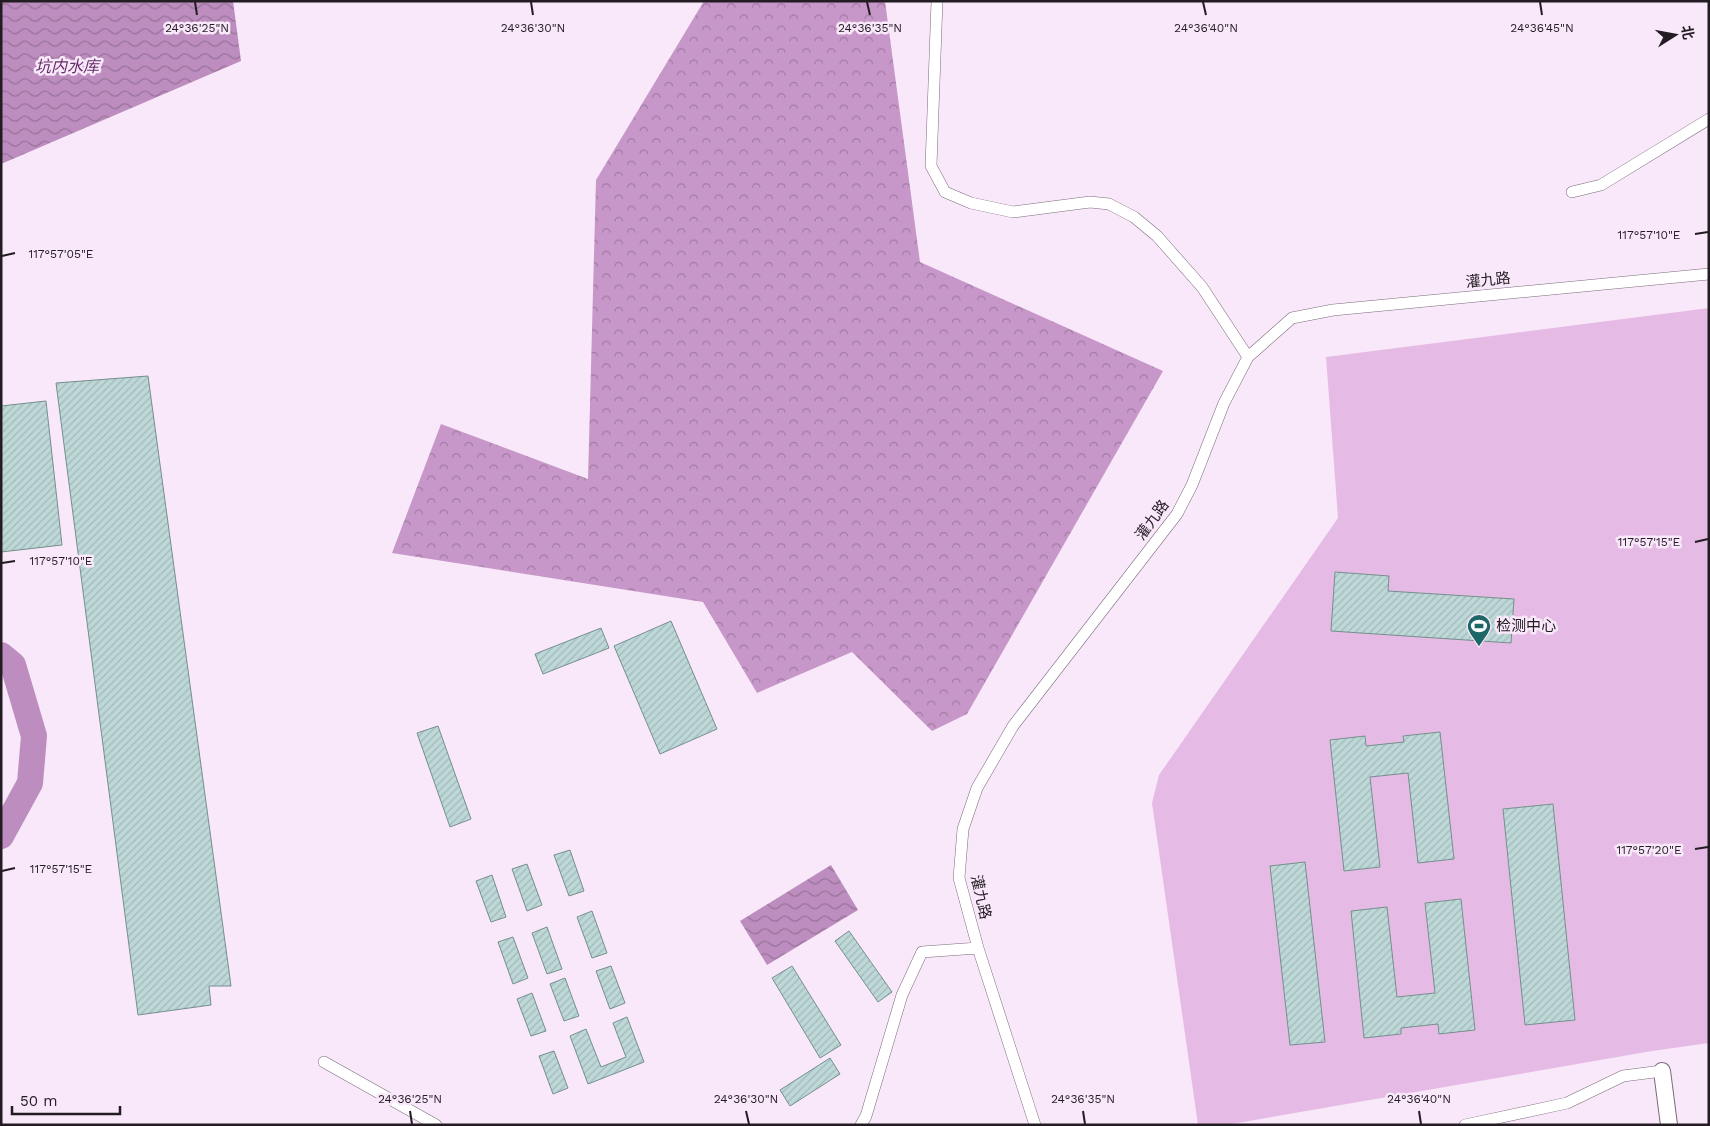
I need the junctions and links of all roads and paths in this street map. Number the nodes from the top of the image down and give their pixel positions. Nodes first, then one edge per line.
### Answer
1 (936, 1) edge
2 (1709, 119) edge
3 (1572, 192) dead end
4 (1709, 274) edge
5 (1248, 357) junction
6 (978, 948) junction
7 (324, 1062) dead end
8 (1662, 1072) joint
9 (436, 1125) edge
10 (861, 1125) edge
11 (1035, 1125) edge
12 (1465, 1125) edge
13 (1669, 1125) edge

1 - 5 street
2 - 3 street
4 - 5 street, 灌九路
5 - 6 street, 灌九路
6 - 10 street
6 - 11 street, 灌九路
7 - 9 street
8 - 12 street
8 - 13 street

